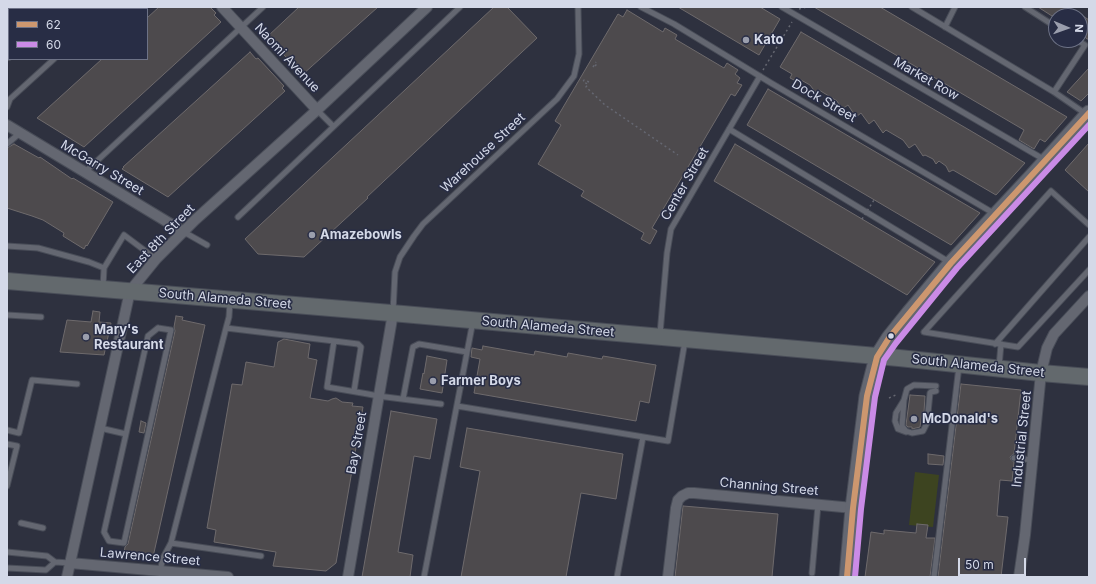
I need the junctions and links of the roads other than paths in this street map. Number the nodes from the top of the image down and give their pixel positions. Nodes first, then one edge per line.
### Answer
1 (222, 7) edge
2 (263, 7) edge
3 (426, 7) edge
4 (460, 7) edge
5 (578, 7) edge
6 (641, 7) edge
7 (782, 7) edge
8 (912, 7) edge
9 (955, 7) edge
10 (1025, 7) edge
11 (1048, 22) edge
12 (241, 27) junction
13 (945, 27) junction
14 (1083, 48) edge
15 (53, 60) edge
16 (760, 76) junction
17 (1054, 92) junction
18 (7, 107) edge
19 (317, 110) junction
20 (1088, 114) edge
21 (7, 125) edge
22 (334, 126) junction
23 (729, 129) junction
24 (20, 133) junction
25 (7, 144) edge
26 (1046, 161) junction
27 (84, 172) junction
28 (996, 214) junction
29 (238, 217) dead end
30 (1089, 225) edge
31 (184, 232) junction
32 (1089, 237) edge
33 (207, 245) dead end
34 (7, 246) edge
35 (156, 259) junction
36 (951, 263) junction
37 (104, 268) junction
38 (1089, 270) edge
39 (7, 281) edge
40 (103, 288) junction
41 (130, 291) junction
42 (1089, 296) edge
43 (230, 299) junction
44 (392, 313) junction
45 (7, 314) edge
46 (40, 318) dead end
47 (473, 320) junction
48 (226, 328) junction
49 (659, 337) junction
50 (685, 339) junction
51 (334, 341) junction
52 (998, 344) junction
53 (467, 352) junction
54 (877, 357) junction
55 (959, 365) junction
56 (999, 369) junction
57 (1041, 373) junction
58 (1089, 377) edge
59 (77, 384) dead end
60 (354, 391) junction
61 (378, 396) junction
62 (403, 398) junction
63 (441, 404) dead end
64 (457, 406) junction
65 (100, 428) junction
66 (7, 430) edge
67 (908, 432) joint
68 (126, 434) junction
69 (643, 437) junction
70 (7, 444) edge
71 (1014, 458) dead end
72 (1032, 460) junction
73 (7, 486) edge
74 (818, 505) junction
75 (853, 508) junction
76 (21, 523) dead end
77 (43, 528) dead end
78 (171, 542) junction
79 (7, 552) edge
80 (261, 556) dead end
81 (55, 562) junction
82 (70, 564) junction
83 (7, 568) edge
84 (160, 571) junction
85 (812, 573) dead end
86 (208, 576) edge
87 (67, 577) edge
88 (228, 577) edge
89 (348, 577) edge
90 (424, 577) edge
91 (617, 577) edge
92 (668, 577) edge
93 (847, 577) edge
94 (934, 577) edge
95 (1019, 577) edge

1 - 12 street, Naomi Avenue
2 - 12 lane
3 - 19 street, East 8th Street
4 - 22 lane
5 - 44 lane, Warehouse Street
6 - 16 lane, Dock Street
7 - 26 lane, Market Row
8 - 13 lane
9 - 13 lane
10 - 11 lane
12 - 19 street, Naomi Avenue
12 - 27 lane
13 - 17 lane
14 - 17 lane
15 - 18 lane
16 - 23 lane, Center Street
16 - 28 lane, Dock Street
17 - 20 lane
19 - 22 lane
19 - 31 street, East 8th Street
20 - 26 main road
21 - 24 street, McGarry Street
22 - 29 lane
23 - 36 lane
23 - 49 lane, Center Street
24 - 25 lane
24 - 27 street, McGarry Street
26 - 28 main road
27 - 31 street, McGarry Street
28 - 36 main road
30 - 52 lane
31 - 33 lane
31 - 35 street, East 8th Street
32 - 52 lane
34 - 37 lane
35 - 37 lane
35 - 41 street, East 8th Street
36 - 54 main road
37 - 40 lane
38 - 52 lane
39 - 40 main road, South Alameda Street
40 - 41 main road, South Alameda Street
41 - 43 main road, South Alameda Street
41 - 65 street, East 8th Street
42 - 57 street, Industrial Street
43 - 44 main road, South Alameda Street
43 - 48 lane
44 - 47 main road, South Alameda Street
44 - 61 street, Bay Street
45 - 46 lane
47 - 49 main road, South Alameda Street
47 - 53 lane
48 - 51 lane
48 - 78 lane
49 - 50 main road, South Alameda Street
50 - 54 main road, South Alameda Street
50 - 69 lane
51 - 60 lane
51 - 60 lane
52 - 56 lane
53 - 62 lane
53 - 64 lane
54 - 55 main road, South Alameda Street
54 - 75 main road
55 - 56 main road, South Alameda Street
55 - 94 lane
56 - 57 main road, South Alameda Street
57 - 58 main road, South Alameda Street
57 - 72 street, Industrial Street
59 - 66 lane
60 - 61 lane
61 - 62 lane
61 - 89 street, Bay Street
62 - 63 lane
64 - 69 lane
64 - 90 lane
65 - 68 lane
65 - 82 street, East 8th Street
67 - 67 lane
68 - 68 lane
69 - 91 lane
70 - 73 lane
71 - 72 lane
72 - 95 street, Industrial Street
74 - 75 street, Channing Street
74 - 85 lane
74 - 92 street, Channing Street
75 - 93 main road
76 - 77 lane
78 - 80 lane
78 - 84 lane
79 - 81 lane
81 - 82 lane
81 - 83 lane
82 - 84 street, Lawrence Street
82 - 87 street, East 8th Street
84 - 86 street, Lawrence Street
86 - 88 street, Lawrence Street

